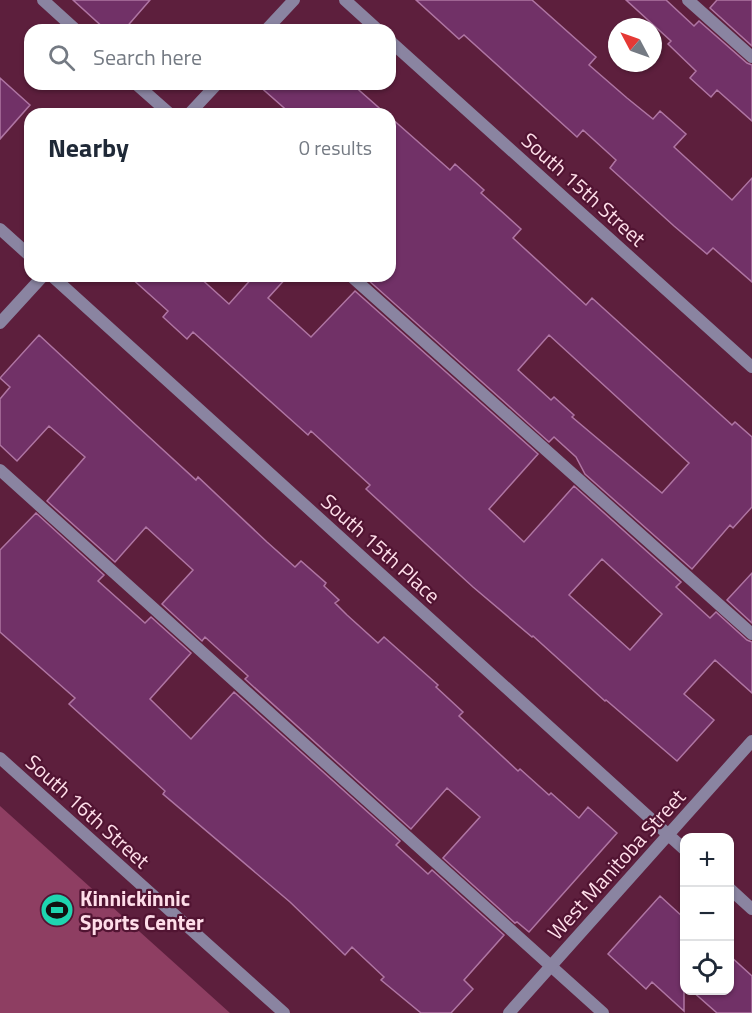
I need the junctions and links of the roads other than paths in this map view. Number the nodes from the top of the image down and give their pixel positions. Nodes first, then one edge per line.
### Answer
1 (43, 0) edge
2 (294, 0) edge
3 (345, 0) edge
4 (688, 0) edge
5 (69, 24) edge
6 (272, 24) edge
7 (371, 24) edge
8 (396, 46) edge
9 (752, 57) edge
10 (143, 90) edge
11 (211, 90) edge
12 (163, 108) edge
13 (195, 108) edge
14 (0, 229) edge
15 (24, 251) edge
16 (38, 282) edge
17 (59, 282) edge
18 (358, 282) edge
19 (0, 323) edge
20 (752, 367) edge
21 (0, 470) edge
22 (752, 634) edge
23 (752, 741) edge
24 (0, 758) edge
25 (669, 834) junction
26 (680, 845) edge
27 (734, 893) edge
28 (752, 909) edge
29 (551, 966) junction
30 (284, 1013) edge
31 (509, 1013) edge
32 (603, 1013) edge

1 - 5 street
2 - 6 street
3 - 7 street
4 - 9 street
8 - 20 street, South 15th Street
10 - 12 street
11 - 13 street
14 - 15 street
16 - 19 street
17 - 25 street, South 15th Place
18 - 22 street
21 - 29 street
23 - 25 street, West Manitoba Street
24 - 30 street, South 16th Street
25 - 26 street, South 15th Place
25 - 29 street, West Manitoba Street
27 - 28 street
29 - 31 street, West Manitoba Street
29 - 32 street

